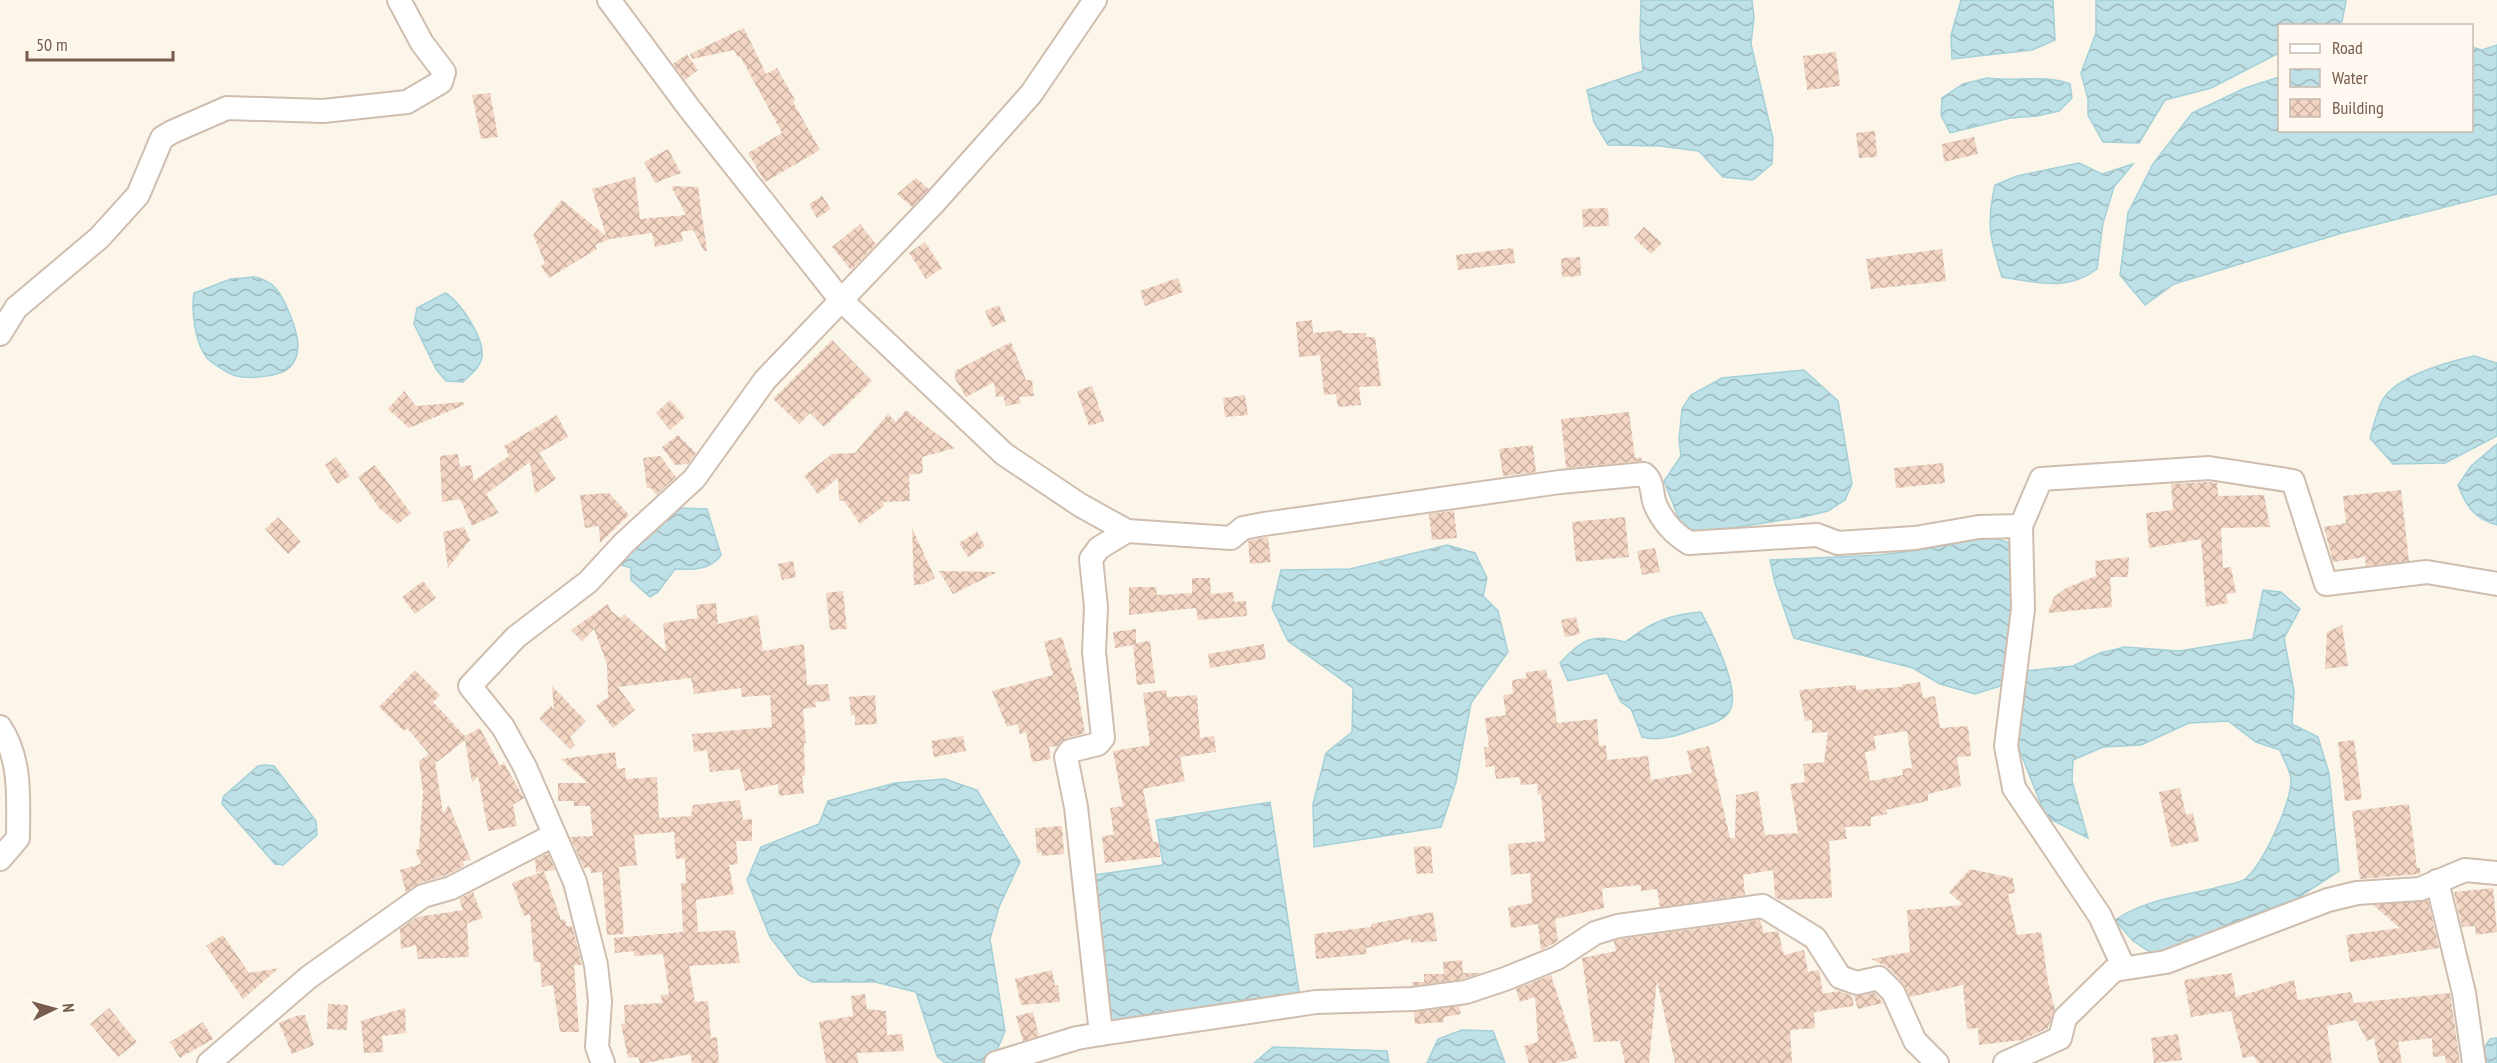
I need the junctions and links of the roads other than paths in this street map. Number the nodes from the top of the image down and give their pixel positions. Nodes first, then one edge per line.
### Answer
1 (399, 0) edge
2 (609, 0) edge
3 (1095, 0) edge
4 (840, 299) junction
5 (0, 334) edge
6 (2021, 526) junction
7 (1127, 531) junction
8 (2497, 584) edge
9 (0, 727) edge
10 (554, 835) junction
11 (0, 859) edge
12 (2497, 873) edge
13 (2437, 881) junction
14 (2124, 968) junction
15 (1101, 1034) junction
16 (209, 1063) edge
17 (603, 1063) edge
18 (996, 1063) edge
19 (1937, 1063) edge
20 (2005, 1063) edge
21 (2474, 1063) edge

1 - 5 street
2 - 4 street
3 - 4 street
4 - 7 street
4 - 10 street
6 - 7 street
6 - 8 street
6 - 14 street
7 - 15 street
9 - 11 street
10 - 16 street
10 - 17 street
12 - 13 street
13 - 14 street
13 - 21 street
14 - 20 street
15 - 18 street
15 - 19 street

